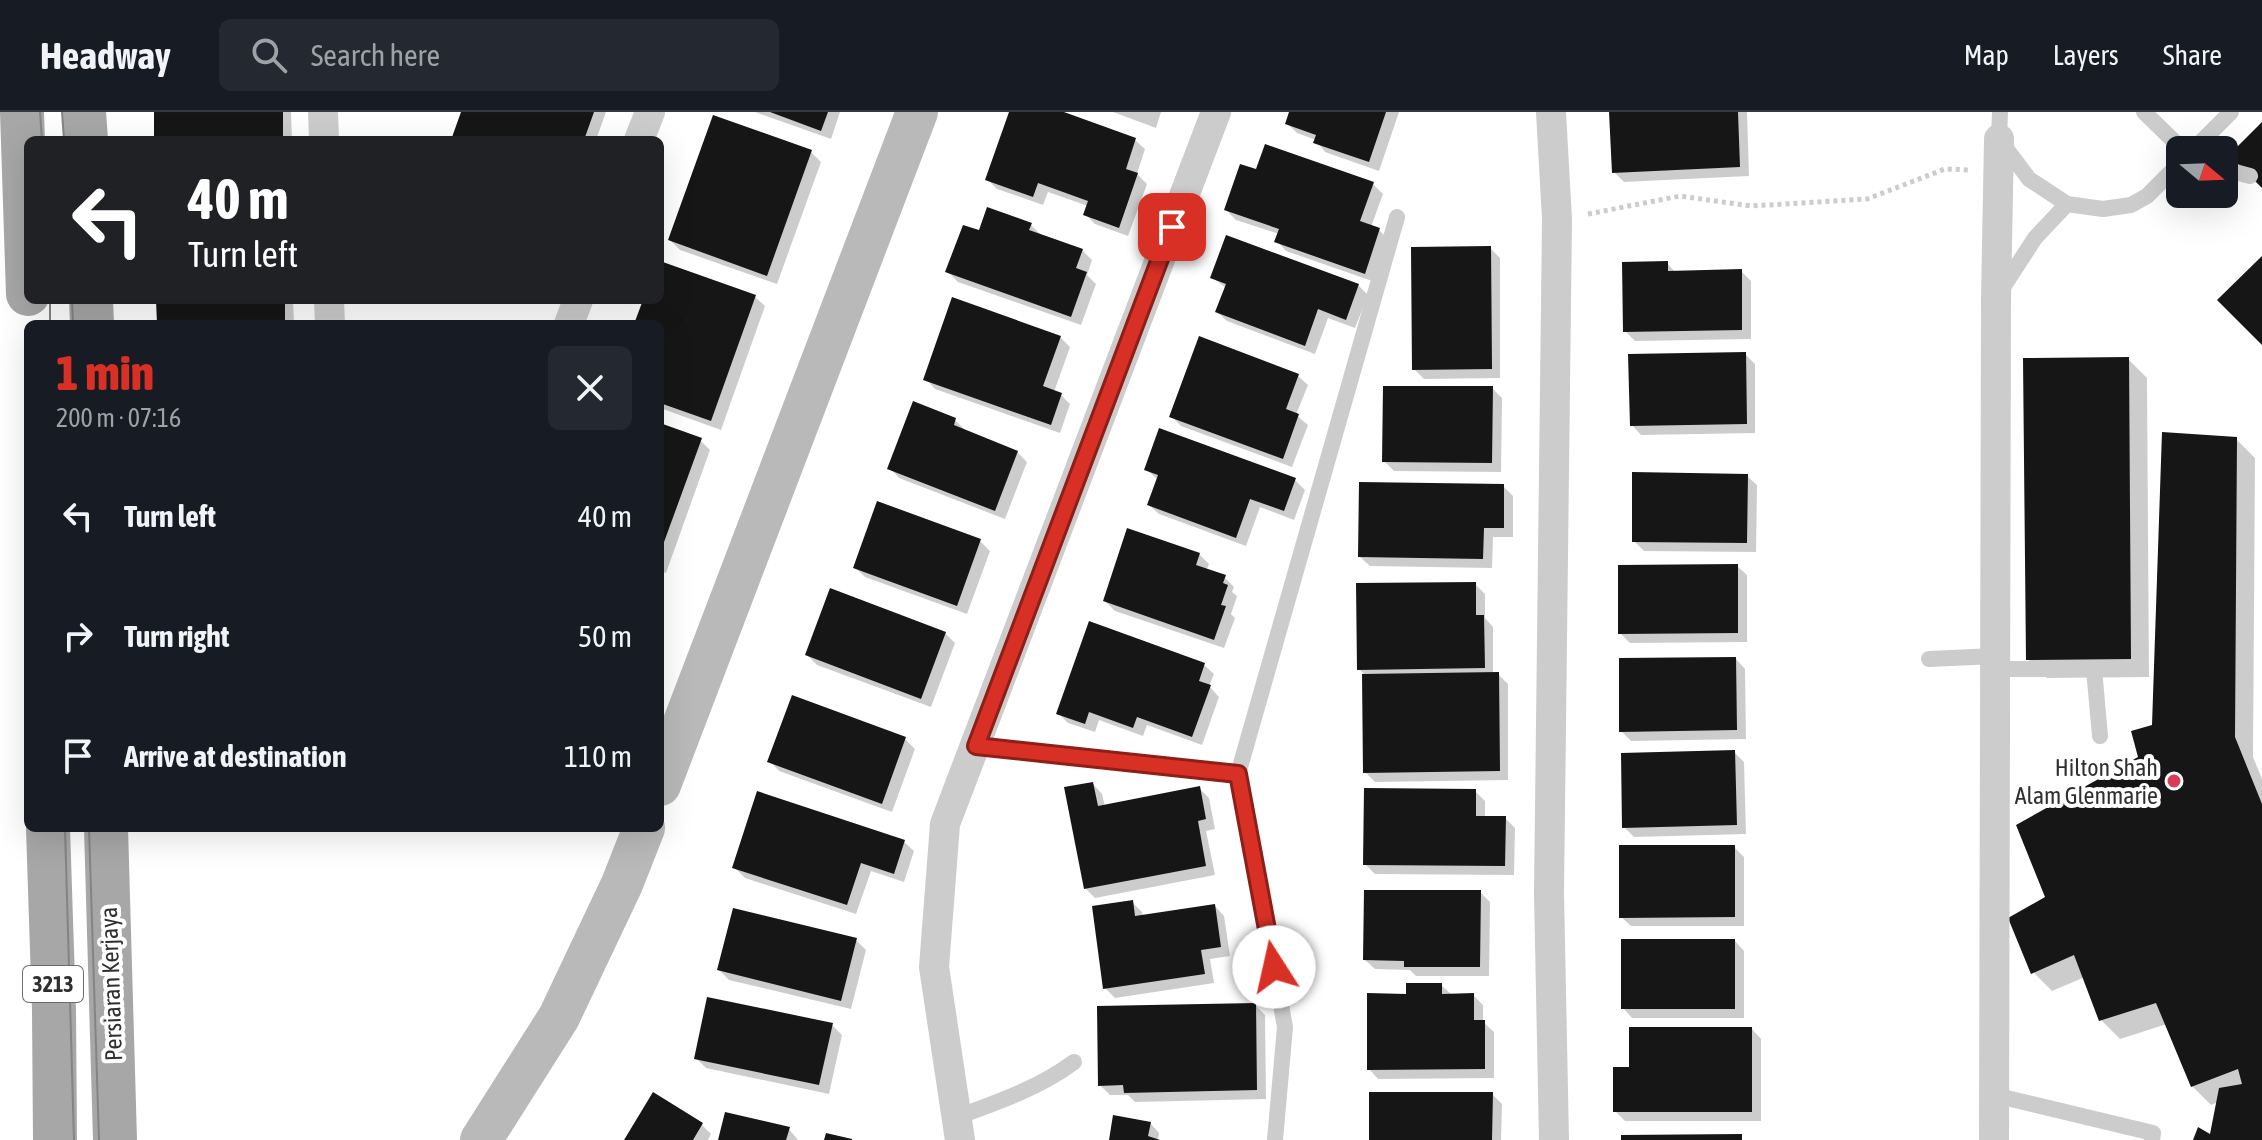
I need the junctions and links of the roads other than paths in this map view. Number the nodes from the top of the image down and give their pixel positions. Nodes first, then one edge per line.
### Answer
1 (22, 112) edge
2 (84, 112) edge
3 (323, 112) edge
4 (650, 112) edge
5 (917, 112) edge
6 (1216, 112) edge
7 (1551, 112) edge
8 (2144, 112) edge
9 (2231, 112) edge
10 (2000, 126) edge
11 (86, 136) edge
12 (324, 136) edge
13 (641, 136) edge
14 (2169, 136) edge
15 (2207, 136) edge
16 (17, 157) edge
17 (2238, 173) edge
18 (2250, 176) dead end
19 (2166, 177) edge
20 (2067, 204) junction
21 (1397, 217) dead end
22 (24, 237) edge
23 (0, 240) edge
24 (24, 276) edge
25 (1996, 298) junction
26 (1929, 659) dead end
27 (1995, 663) junction
28 (2100, 736) dead end
29 (976, 746) junction
30 (1238, 774) junction
31 (664, 775) edge
32 (48, 832) edge
33 (106, 832) edge
34 (642, 832) edge
35 (1074, 1062) dead end
36 (1994, 1095) junction
37 (958, 1128) edge
38 (55, 1140) edge
39 (115, 1140) edge
40 (481, 1140) edge
41 (1275, 1140) edge
42 (1554, 1140) edge
43 (1994, 1140) edge
44 (2152, 1140) edge

1 - 16 main road
2 - 11 main road
3 - 12 street
4 - 13 street
5 - 31 street
6 - 29 street
7 - 42 street
8 - 14 lane
9 - 15 lane
10 - 20 lane
10 - 25 street
16 - 22 main road
17 - 18 lane
19 - 20 lane
20 - 25 lane
21 - 30 lane
23 - 24 main road
25 - 27 street
26 - 27 lane
27 - 28 lane
27 - 36 street
29 - 30 lane
29 - 37 street
30 - 41 lane
32 - 38 main road, 3213
33 - 39 main road, Persiaran Kerjaya / 3213
34 - 40 street
35 - 37 lane
36 - 43 street
36 - 44 lane

